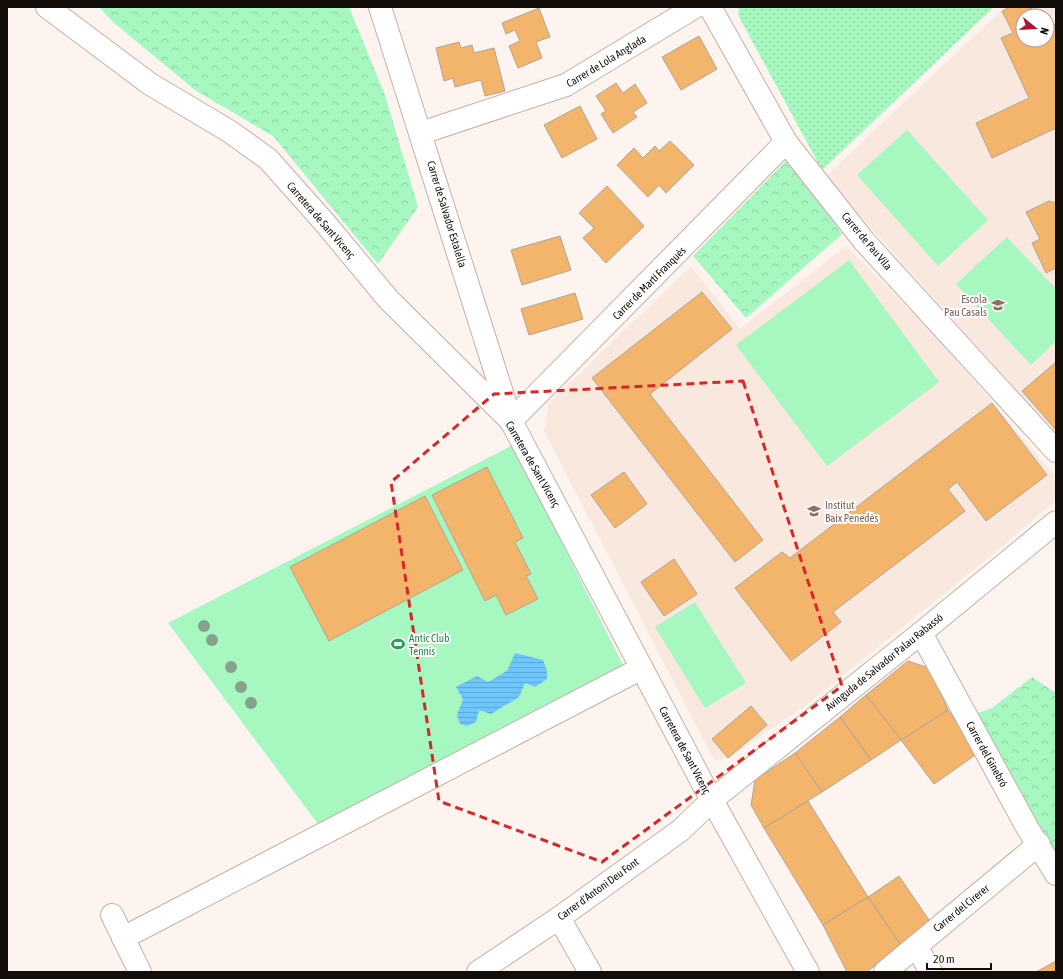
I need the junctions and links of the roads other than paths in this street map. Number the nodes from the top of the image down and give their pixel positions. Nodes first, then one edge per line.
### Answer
1 (47, 7) edge
2 (380, 7) edge
3 (695, 7) edge
4 (710, 7) edge
5 (422, 133) junction
6 (786, 142) junction
7 (511, 421) junction
8 (1056, 452) edge
9 (1056, 522) edge
10 (921, 633) junction
11 (642, 668) junction
12 (712, 800) junction
13 (1039, 844) junction
14 (1056, 874) edge
15 (112, 915) dead end
16 (559, 918) junction
17 (123, 938) junction
18 (916, 946) junction
19 (140, 972) edge
20 (478, 972) edge
21 (590, 972) edge
22 (808, 972) edge
23 (885, 972) edge
24 (931, 972) edge

1 - 7 street, Carretera de Sant Vicenç
2 - 5 street, Carrer de Salvador Estalella
3 - 5 street, Carrer de Lola Anglada
4 - 6 street, Carrer de Pau Vila
5 - 7 street, Carrer de Salvador Estalella
6 - 7 street, Carrer de Martí Franquès
6 - 8 street, Carrer de Pau Vila
7 - 11 street, Carretera de Sant Vicenç
9 - 10 street, Avinguda de Salvador Palau Rabassó
10 - 12 street, Avinguda de Salvador Palau Rabassó
10 - 13 street, Carrer del Ginebró
11 - 12 street, Carretera de Sant Vicenç
11 - 17 street
12 - 16 street, Carrer d'Antoni Deu Font
12 - 22 street, Carretera de Sant Vicenç
13 - 14 street, Carrer del Ginebró
13 - 18 street, Carrer del Cirerer
15 - 17 street
16 - 20 street, Carrer d'Antoni Deu Font
16 - 21 street
17 - 19 street
18 - 23 street, Carrer del Cirerer
18 - 24 street

